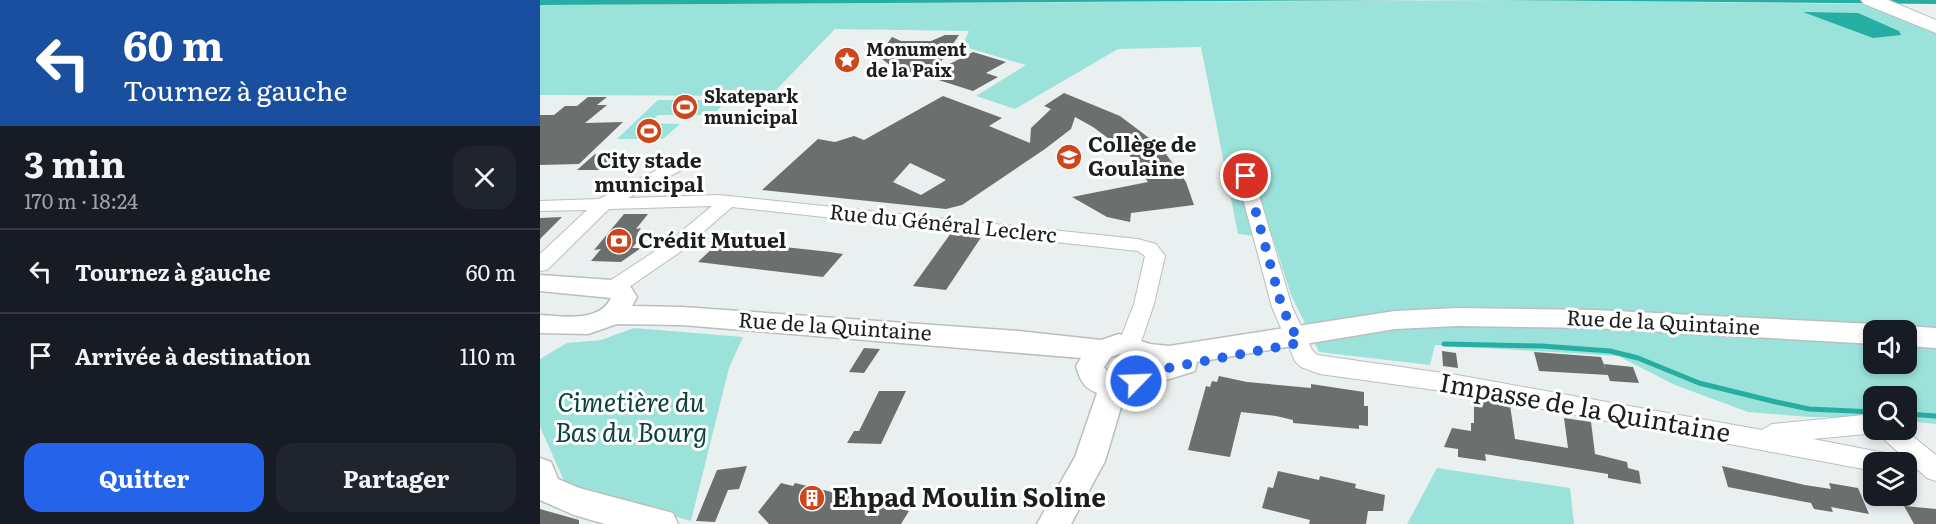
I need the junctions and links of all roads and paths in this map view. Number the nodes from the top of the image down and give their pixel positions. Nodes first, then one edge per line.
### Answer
1 (1889, 3) edge
2 (1936, 17) edge
3 (1936, 27) edge
4 (687, 160) dead end
5 (1241, 161) dead end
6 (606, 202) junction
7 (726, 203) junction
8 (540, 206) edge
9 (540, 266) edge
10 (540, 283) edge
11 (615, 302) junction
12 (543, 329) edge
13 (1863, 333) edge
14 (1917, 337) edge
15 (1936, 338) edge
16 (1298, 340) junction
17 (1122, 359) junction
18 (1863, 423) edge
19 (1752, 437) junction
20 (1900, 440) edge
21 (1863, 459) edge
22 (1917, 467) edge
23 (1936, 470) edge
24 (542, 484) edge
25 (661, 524) edge
26 (1054, 524) edge

1 - 2 highway
1 - 3 highway
4 - 6 street
5 - 16 street, Impasse de la Quintaine
6 - 7 street, Rue du Général Leclerc
6 - 8 street, Rue du Général Leclerc
6 - 9 street
7 - 11 street
7 - 17 street, Rue du Général Leclerc
10 - 11 street, Rue de la Quintaine
11 - 12 street
11 - 17 street, Rue de la Quintaine
13 - 16 street, Rue de la Quintaine
14 - 15 street
16 - 17 street, Rue de la Quintaine
16 - 17 street, Rue de la Quintaine
16 - 19 street, Impasse de la Quintaine
17 - 26 street
18 - 19 street
19 - 21 street, Impasse de la Quintaine
20 - 23 street
22 - 23 street
24 - 25 street

